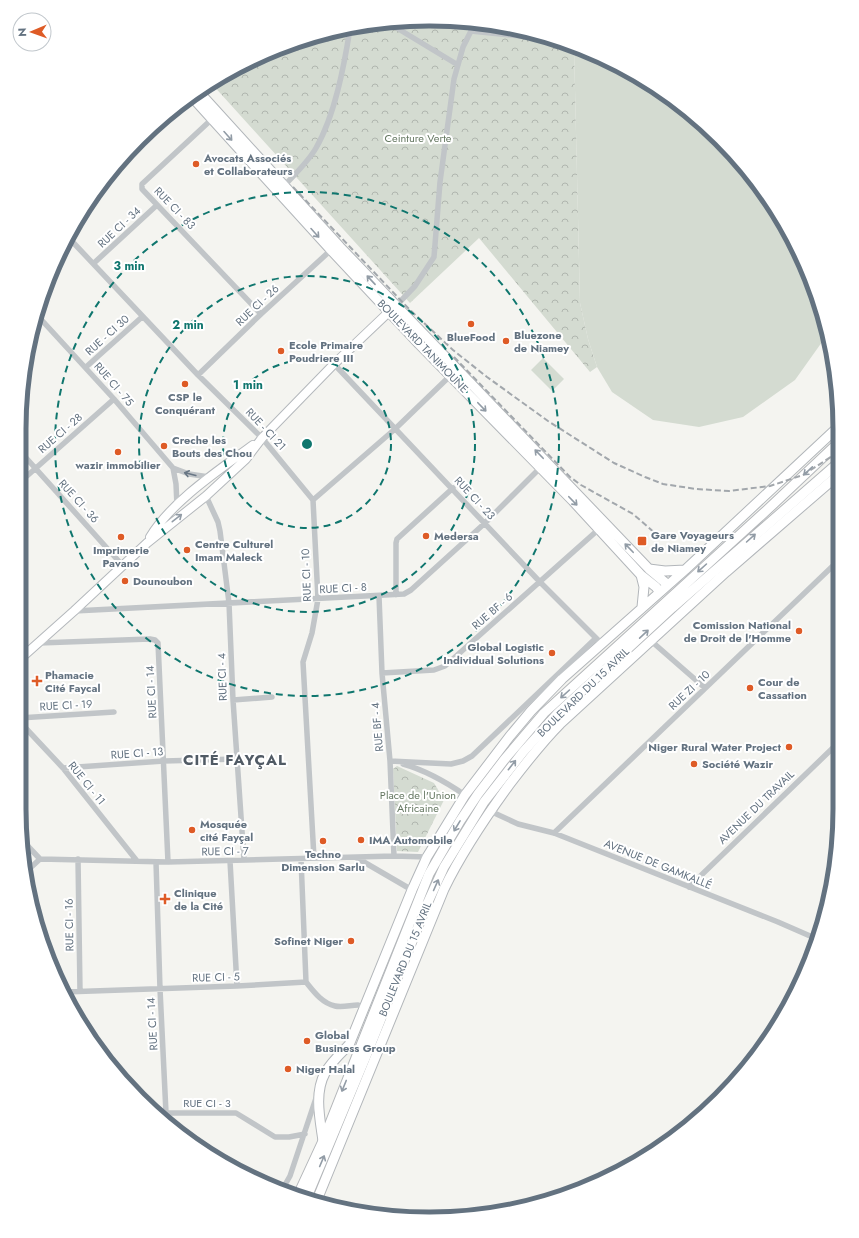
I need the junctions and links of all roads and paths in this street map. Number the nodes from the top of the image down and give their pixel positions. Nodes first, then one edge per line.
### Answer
1 (397, 27) edge
2 (349, 34) edge
3 (513, 35) edge
4 (458, 65) junction
5 (202, 96) edge
6 (195, 101) edge
7 (212, 119) junction
8 (284, 186) junction
9 (157, 205) junction
10 (73, 242) edge
11 (331, 250) junction
12 (94, 263) junction
13 (392, 308) junction
14 (261, 314) junction
15 (142, 317) junction
16 (41, 320) edge
17 (334, 364) junction
18 (86, 367) junction
19 (198, 375) junction
20 (451, 375) junction
21 (114, 398) junction
22 (395, 429) junction
23 (833, 432) edge
24 (262, 438) junction
25 (833, 448) edge
26 (26, 457) edge
27 (833, 467) edge
28 (36, 468) junction
29 (173, 468) junction
30 (540, 468) junction
31 (26, 477) edge
32 (209, 477) junction
33 (833, 480) edge
34 (453, 488) junction
35 (206, 496) junction
36 (313, 500) junction
37 (177, 506) junction
38 (485, 523) junction
39 (599, 529) junction
40 (147, 543) junction
41 (639, 559) junction
42 (631, 565) junction
43 (123, 566) junction
44 (833, 566) edge
45 (649, 569) junction
46 (685, 570) junction
47 (640, 576) junction
48 (540, 582) junction
49 (667, 584) junction
50 (659, 591) junction
51 (396, 595) junction
52 (379, 596) junction
53 (318, 599) junction
54 (229, 603) junction
55 (642, 607) junction
56 (74, 611) junction
57 (650, 640) junction
58 (599, 641) junction
59 (38, 643) junction
60 (26, 654) edge
61 (382, 673) junction
62 (705, 688) junction
63 (272, 697) dead end
64 (233, 700) junction
65 (114, 712) dead end
66 (26, 718) edge
67 (26, 727) edge
68 (833, 748) edge
69 (236, 759) junction
70 (164, 761) junction
71 (390, 761) junction
72 (63, 768) junction
73 (465, 795) junction
74 (490, 811) junction
75 (554, 833) junction
76 (28, 846) edge
77 (394, 856) junction
78 (357, 857) junction
79 (427, 857) junction
80 (314, 858) junction
81 (40, 859) junction
82 (78, 859) junction
83 (301, 859) junction
84 (244, 860) junction
85 (137, 861) junction
86 (230, 861) junction
87 (156, 862) junction
88 (168, 862) junction
89 (30, 867) edge
90 (689, 887) junction
91 (412, 890) junction
92 (812, 937) edge
93 (306, 982) junction
94 (237, 986) junction
95 (160, 989) junction
96 (80, 991) junction
97 (70, 992) edge
98 (358, 1005) dead end
99 (320, 1084) junction
100 (164, 1113) edge
101 (170, 1118) edge
102 (305, 1134) junction
103 (322, 1141) junction
104 (285, 1185) edge
105 (300, 1191) edge
106 (309, 1193) edge
107 (319, 1196) edge

1 - 4 street
2 - 8 street
3 - 4 street
4 - 13 street
5 - 8 main road, BOULEVARD TANIMOUNE
6 - 7 main road, BOULEVARD TANIMOUNE
7 - 9 street, RUE CI - 83
7 -> 11 main road, BOULEVARD TANIMOUNE
13 -> 8 main road, BOULEVARD TANIMOUNE
9 - 12 street, RUE CI - 34
9 - 14 street, RUE CI - 83
10 - 12 street, RUE - CI 21
11 - 13 main road, BOULEVARD TANIMOUNE
11 - 14 street, RUE CI - 26
12 - 15 street, RUE - CI 21
13 - 17 main road
13 - 20 main road, BOULEVARD TANIMOUNE
41 -> 13 main road, BOULEVARD TANIMOUNE
14 - 19 street, RUE CI - 26
15 - 18 street, RUE - CI 30
15 - 19 street, RUE - CI 21
16 - 18 street, RUE CI - 75
17 - 22 street, RUE CI - 23
17 - 24 main road
18 - 21 street, RUE CI - 75
19 - 24 street, RUE - CI 21
20 - 22 street
20 -> 30 main road, BOULEVARD TANIMOUNE
21 - 28 street, RUE CI - 28
21 - 29 street, RUE CI - 75
22 - 34 street, RUE CI - 23
22 - 36 street
23 - 46 main road, BOULEVARD DU 15 AVRIL
24 - 32 main road
24 - 35 main road
24 - 36 street, RUE - CI 21
25 -> 103 main road, BOULEVARD DU 15 AVRIL
26 - 28 street, RUE CI - 36
106 -> 27 main road, BOULEVARD DU 15 AVRIL
28 - 31 street, RUE CI - 28
28 - 43 street, RUE CI - 36
32 -> 29 street
29 - 37 street
30 - 38 street, RUE CI - 8
30 -> 39 main road, BOULEVARD TANIMOUNE
32 - 37 main road
33 - 57 main road, BOULEVARD DU 15 AVRIL
34 - 38 street, RUE CI - 23
34 - 51 street
40 -> 35 main road
35 - 54 street, RUE CI - 4
36 - 53 street, RUE CI - 10
37 - 40 main road
38 - 48 street, RUE CI - 23
38 - 51 street, RUE CI - 8
39 - 42 main road, BOULEVARD TANIMOUNE
39 - 48 street, RUE BF - 6
40 - 43 main road
41 - 42 main road
41 - 45 main road, BOULEVARD TANIMOUNE
42 - 47 main road, BOULEVARD TANIMOUNE
43 - 56 main road
44 - 62 street, RUE ZI - 10
45 - 46 main road
45 - 49 main road, BOULEVARD TANIMOUNE
46 - 49 main road, BOULEVARD DU 15 AVRIL
47 - 50 main road, BOULEVARD TANIMOUNE
47 - 55 main road
48 - 58 street, RUE CI - 23
48 - 61 street, RUE BF - 6
49 - 50 main road, BOULEVARD DU 15 AVRIL
50 - 55 main road, BOULEVARD DU 15 AVRIL
51 - 52 street, RUE CI - 8
52 - 53 street, RUE CI - 8
52 - 61 street, RUE BF - 4
53 - 54 street, RUE CI - 8
53 - 80 street, RUE CI - 10
54 - 56 street, RUE CI - 8
54 - 64 street, RUE CI - 4
55 - 58 main road, BOULEVARD DU 15 AVRIL
56 - 59 main road
57 - 62 street
57 - 74 main road, BOULEVARD DU 15 AVRIL
58 - 71 street
58 - 73 main road, BOULEVARD DU 15 AVRIL
59 - 60 main road
59 - 70 street, RUE CI - 14
61 - 71 street, RUE BF - 4
62 - 75 street, RUE ZI - 10
63 - 64 street
64 - 69 street, RUE CI - 4
65 - 66 street, RUE CI - 19
67 - 72 street, RUE CI - 11
68 - 90 street, AVENUE DU TRAVAIL
69 - 70 street, RUE CI - 13
69 - 84 street, RUE CI - 4
70 - 72 street, RUE CI - 13
70 - 88 street, RUE CI - 14
71 - 73 street
71 - 77 street, RUE BF - 4
72 - 85 street, RUE CI - 11
73 - 79 main road, BOULEVARD DU 15 AVRIL
74 - 75 street, AVENUE DE GAMKALLÉ
74 - 107 main road, BOULEVARD DU 15 AVRIL
75 - 90 street, AVENUE DE GAMKALLÉ
76 - 81 street
77 - 78 street, RUE CI - 7
77 - 79 street, RUE CI - 7
78 - 80 street, RUE CI - 7
78 - 91 street
79 - 91 main road, BOULEVARD DU 15 AVRIL
80 - 83 street, RUE CI - 7
81 - 82 street, RUE CI - 7
81 - 89 street
82 - 85 street, RUE CI - 7
82 - 96 street, RUE CI - 16
83 - 84 street, RUE CI - 7
83 - 93 street
84 - 86 street, RUE CI - 7
85 - 87 street, RUE CI - 7
86 - 88 street, RUE CI - 7
86 - 94 street
87 - 88 street, RUE CI - 7
87 - 95 street, RUE CI - 14
90 - 92 street, AVENUE DE GAMKALLÉ
91 - 99 main road, BOULEVARD DU 15 AVRIL
93 - 94 street, RUE CI - 5
93 - 98 street
94 - 95 street, RUE CI - 5
95 - 96 street, RUE CI - 5
95 - 100 street, RUE CI - 14
96 - 97 street, RUE CI - 5
99 - 102 street
99 - 103 main road, BOULEVARD DU 15 AVRIL
101 - 102 street, RUE CI - 3
102 - 104 street
103 - 105 main road, BOULEVARD DU 15 AVRIL

